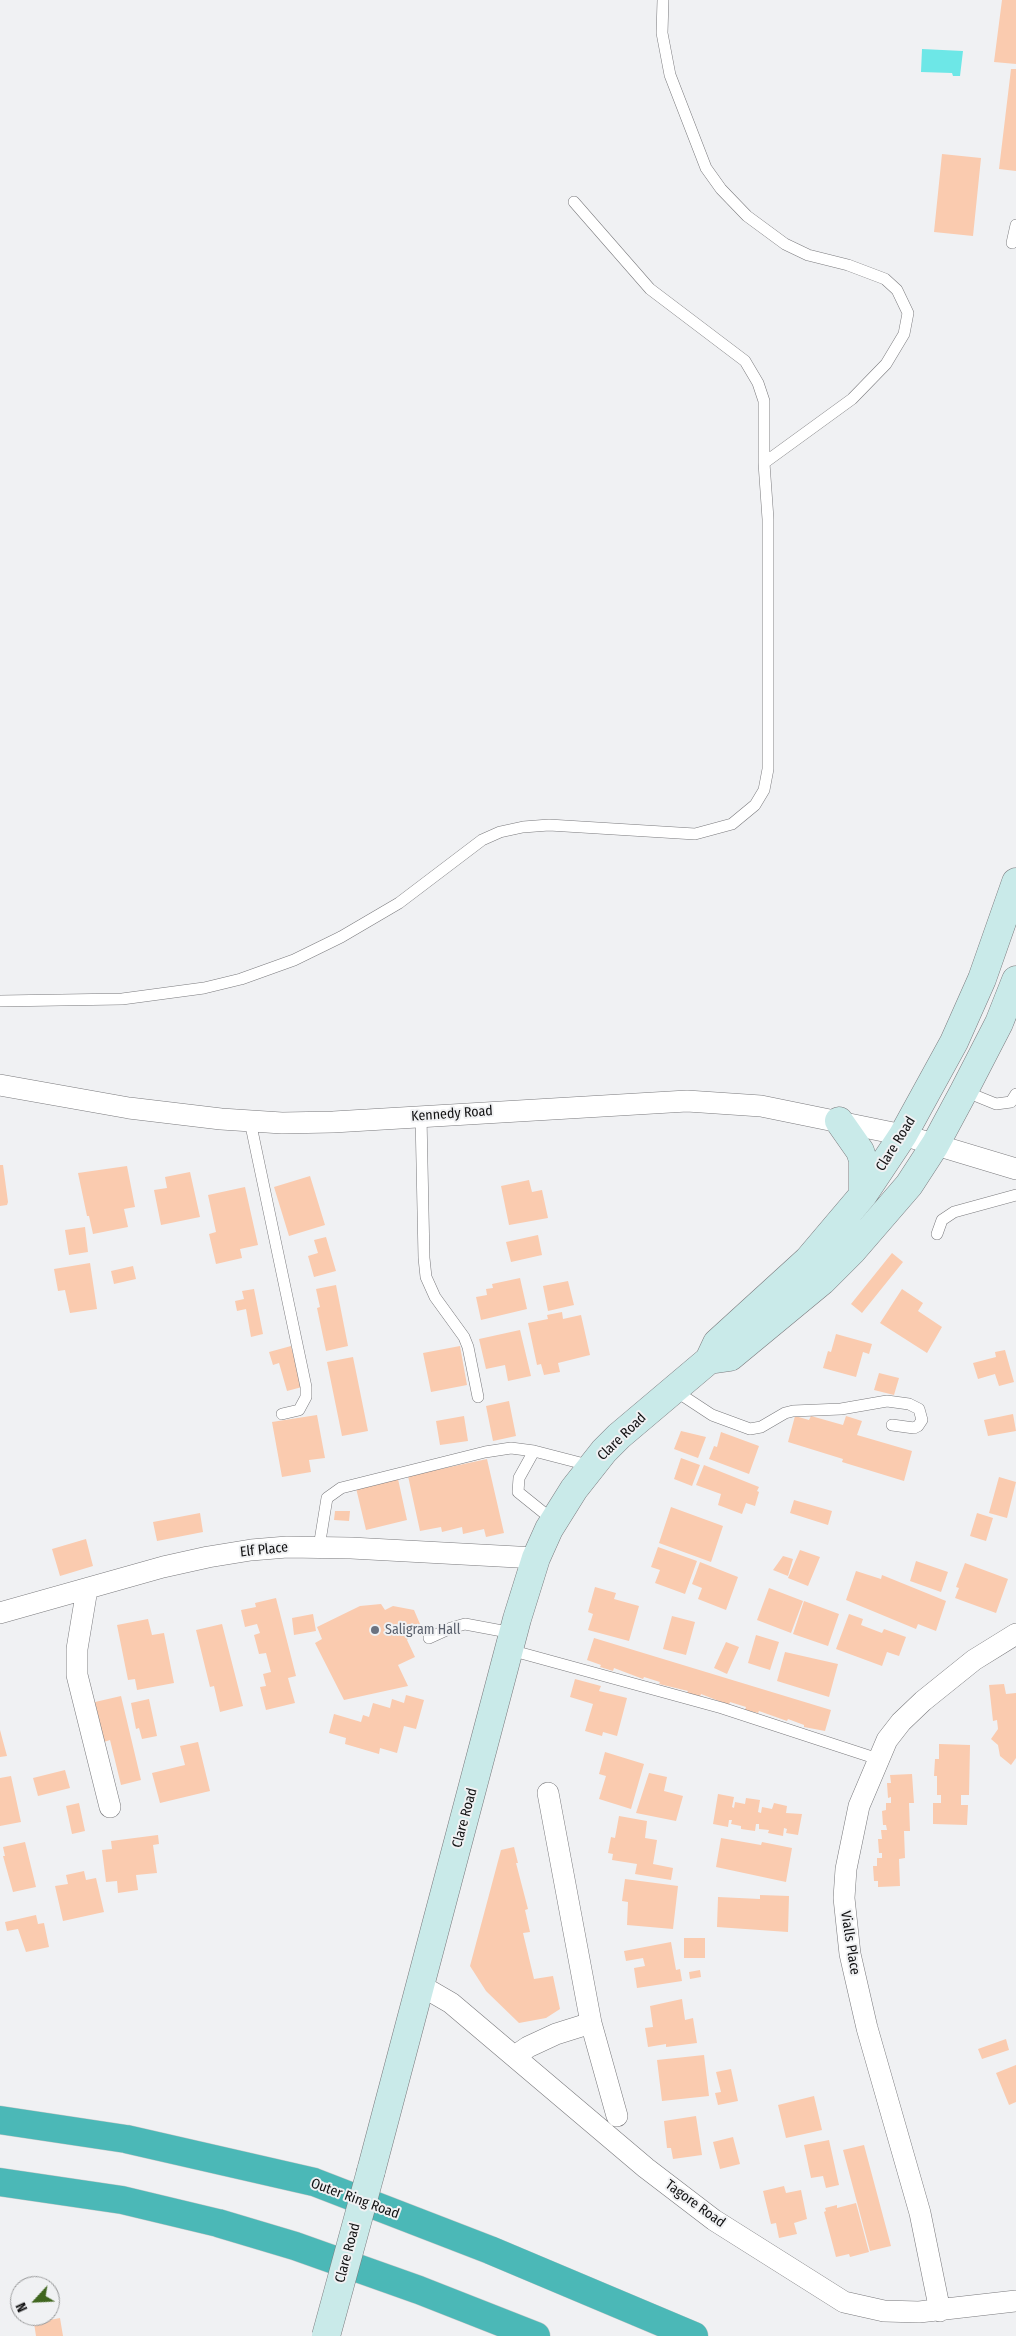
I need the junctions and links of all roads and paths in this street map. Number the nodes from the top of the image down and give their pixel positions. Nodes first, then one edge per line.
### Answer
1 (663, 0) edge
2 (574, 202) dead end
3 (1016, 225) edge
4 (1012, 244) dead end
5 (764, 463) junction
6 (1016, 882) edge
7 (1016, 980) edge
8 (0, 1001) edge
9 (0, 1084) edge
10 (964, 1091) junction
11 (1016, 1094) edge
12 (421, 1116) junction
13 (250, 1121) junction
14 (839, 1122) junction
15 (903, 1135) junction
16 (935, 1145) junction
17 (1016, 1169) edge
18 (863, 1195) junction
19 (1016, 1195) edge
20 (937, 1234) dead end
21 (709, 1360) junction
22 (674, 1390) junction
23 (478, 1397) dead end
24 (282, 1414) dead end
25 (892, 1425) dead end
26 (534, 1451) junction
27 (592, 1466) junction
28 (554, 1521) junction
29 (319, 1547) junction
30 (536, 1558) junction
31 (88, 1589) junction
32 (0, 1613) edge
33 (1016, 1634) edge
34 (429, 1638) dead end
35 (511, 1641) junction
36 (878, 1759) junction
37 (548, 1793) dead end
38 (110, 1808) dead end
39 (420, 1985) junction
40 (591, 2023) junction
41 (515, 2056) junction
42 (617, 2116) dead end
43 (0, 2120) edge
44 (0, 2182) edge
45 (1016, 2301) edge
46 (940, 2311) junction
47 (326, 2336) edge
48 (536, 2336) edge
49 (694, 2336) edge

1 - 5 lane
2 - 5 lane
3 - 4 lane
5 - 8 lane
6 - 15 street, Clare Road
7 - 10 street, Clare Road
9 - 13 street, Kennedy Road
10 - 11 lane
10 - 16 street, Clare Road
12 - 13 street, Kennedy Road
12 - 14 street, Kennedy Road
12 - 23 lane
13 - 24 lane
14 - 15 street, Kennedy Road
14 - 18 street
15 - 16 street, Kennedy Road
15 - 18 street, Clare Road
16 - 17 street, Kennedy Road
16 - 21 street, Clare Road
18 - 21 street, Clare Road
19 - 20 lane
21 - 22 street, Clare Road
22 - 25 lane
22 - 27 street, Clare Road
26 - 27 lane
26 - 28 lane
26 - 29 lane
27 - 28 street, Clare Road
28 - 30 street, Clare Road
29 - 30 street, Elf Place
29 - 31 street, Elf Place
30 - 35 street, Clare Road
31 - 32 street, Elf Place
31 - 38 street
33 - 36 street, Vialls Place
34 - 35 lane
35 - 36 lane
35 - 39 street, Clare Road
36 - 46 street, Vialls Place
37 - 40 street
39 - 41 street, Tagore Road
39 - 47 street, Clare Road, bridge
40 - 41 street
40 - 42 street
41 - 46 street, Tagore Road
43 - 49 highway, Outer Ring Road
44 - 48 highway
45 - 46 street, Tagore Road

